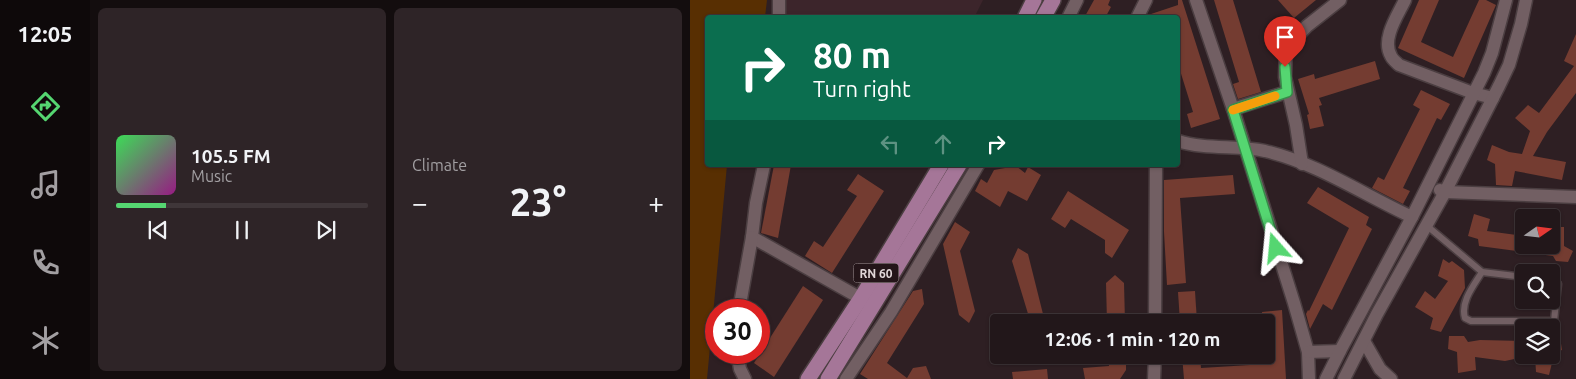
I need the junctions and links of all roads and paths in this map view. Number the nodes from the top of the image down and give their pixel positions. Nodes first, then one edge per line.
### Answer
1 (779, 0) edge
2 (1034, 0) edge
3 (1053, 0) edge
4 (1077, 0) edge
5 (1146, 0) edge
6 (1196, 0) edge
7 (1340, 0) edge
8 (1405, 0) edge
9 (1506, 0) edge
10 (1526, 0) edge
11 (779, 15) edge
12 (1026, 15) edge
13 (1045, 15) edge
14 (1070, 15) edge
15 (1138, 15) edge
16 (1287, 92) junction
17 (1473, 92) junction
18 (1493, 98) junction
19 (1233, 110) junction
20 (1180, 142) edge
21 (1245, 148) junction
22 (1302, 164) junction
23 (764, 167) edge
24 (940, 167) edge
25 (958, 167) edge
26 (977, 167) edge
27 (1156, 167) edge
28 (1428, 186) junction
29 (1445, 192) junction
30 (1576, 198) edge
31 (1412, 218) junction
32 (1426, 226) junction
33 (752, 238) junction
34 (1482, 272) junction
35 (1515, 276) edge
36 (741, 299) edge
37 (867, 302) junction
38 (1555, 309) edge
39 (1155, 314) edge
40 (1364, 341) junction
41 (1340, 351) junction
42 (1308, 352) junction
43 (739, 364) edge
44 (1155, 364) edge
45 (812, 378) edge
46 (745, 379) edge
47 (828, 379) edge
48 (846, 379) edge
49 (1154, 379) edge
50 (1309, 379) edge
51 (1326, 379) edge
52 (1344, 379) edge
53 (1391, 379) edge

1 - 11 street
2 - 12 main road
3 - 13 main road
4 - 14 street
5 - 15 street
6 - 19 street
7 - 16 street
8 - 17 street
9 - 17 street
10 - 18 street
16 - 19 street
16 - 22 street
17 - 18 street
17 - 28 street
18 - 29 street
19 - 21 street
20 - 21 street
21 - 22 street
21 - 42 street
22 - 31 street
23 - 33 street
24 - 37 main road, RN 60
25 - 37 main road, RN 60
26 - 48 street
27 - 39 street
28 - 29 street
28 - 31 street
29 - 30 street
29 - 32 street
31 - 41 street
32 - 34 lane
32 - 40 street
33 - 36 street
33 - 37 street
34 - 35 lane
34 - 38 lane
37 - 45 main road, RN 60
37 - 47 main road, RN 60
40 - 52 street
40 - 53 street
41 - 42 street
41 - 51 street
42 - 50 street
43 - 46 street
44 - 49 street

